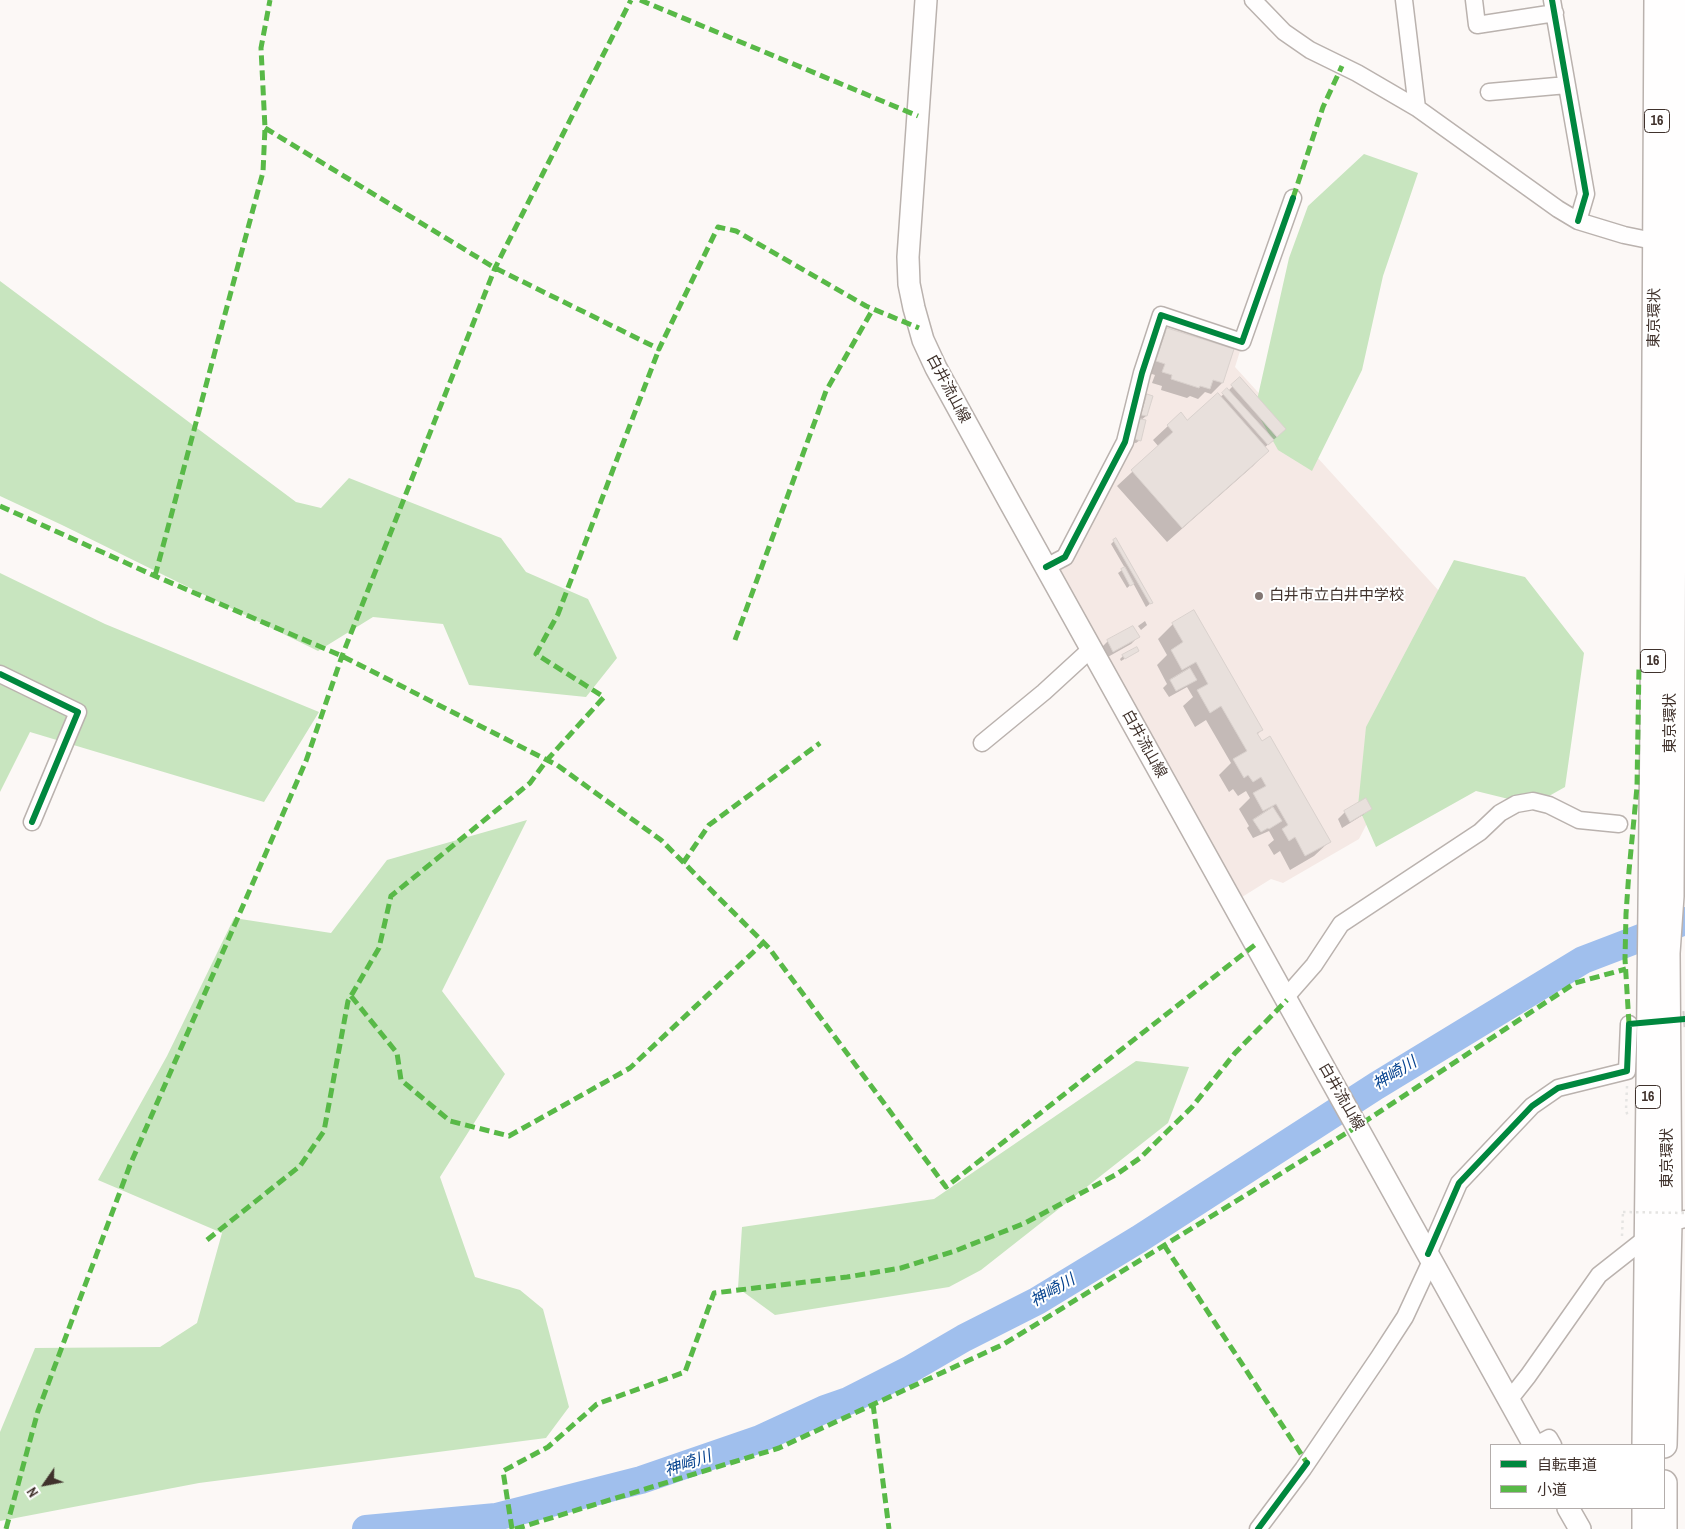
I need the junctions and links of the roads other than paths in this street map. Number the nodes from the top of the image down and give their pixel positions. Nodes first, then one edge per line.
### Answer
1 (926, 0) edge
2 (1253, 0) edge
3 (1404, 0) edge
4 (1474, 0) edge
5 (1657, 0) edge
6 (1676, 0) edge
7 (1554, 7) edge
8 (1567, 85) junction
9 (1489, 92) dead end
10 (1417, 108) junction
11 (1293, 198) dead end
12 (1578, 221) junction
13 (1672, 244) edge
14 (1046, 567) junction
15 (1092, 648) junction
16 (0, 674) edge
17 (1678, 713) edge
18 (982, 743) dead end
19 (32, 822) dead end
20 (1619, 824) dead end
21 (1661, 899) junction
22 (1659, 955) junction
23 (1285, 998) junction
24 (1629, 1024) dead end
25 (1680, 1218) edge
26 (1634, 1237) junction
27 (1430, 1258) junction
28 (1509, 1400) junction
29 (1534, 1444) edge
30 (1537, 1444) edge
31 (1552, 1444) edge
32 (1645, 1444) edge
33 (1664, 1444) edge
34 (1569, 1509) edge
35 (1645, 1509) edge
36 (1664, 1509) edge
37 (1258, 1529) edge
38 (1580, 1529) edge
39 (1645, 1529) edge
40 (1664, 1529) edge

1 - 14 main road, 白井流山線
2 - 10 street
3 - 10 street
4 - 7 street
5 - 13 highway, 東京環状 / 16
6 - 13 highway, 東京環状 / 16
7 - 8 street
8 - 9 street
8 - 12 street
10 - 12 street
11 - 14 street
12 - 13 street
13 - 17 highway, 東京環状 / 16
13 - 21 highway, 東京環状 / 16
14 - 15 main road, 白井流山線
15 - 18 street
15 - 23 main road, 白井流山線
16 - 19 street
17 - 21 highway, 東京環状 / 16
20 - 23 street
21 - 22 highway, 東京環状 / 16
22 - 25 highway, 東京環状 / 16
22 - 26 highway, 東京環状 / 16
23 - 27 main road, 白井流山線
24 - 27 street
25 - 26 street
25 - 33 highway, 東京環状 / 16
26 - 28 street
26 - 32 highway, 東京環状 / 16
27 - 28 main road, 白井流山線
27 - 37 street
28 - 29 main road, 白井流山線
30 - 31 street
34 - 38 main road
35 - 39 highway
36 - 40 highway

